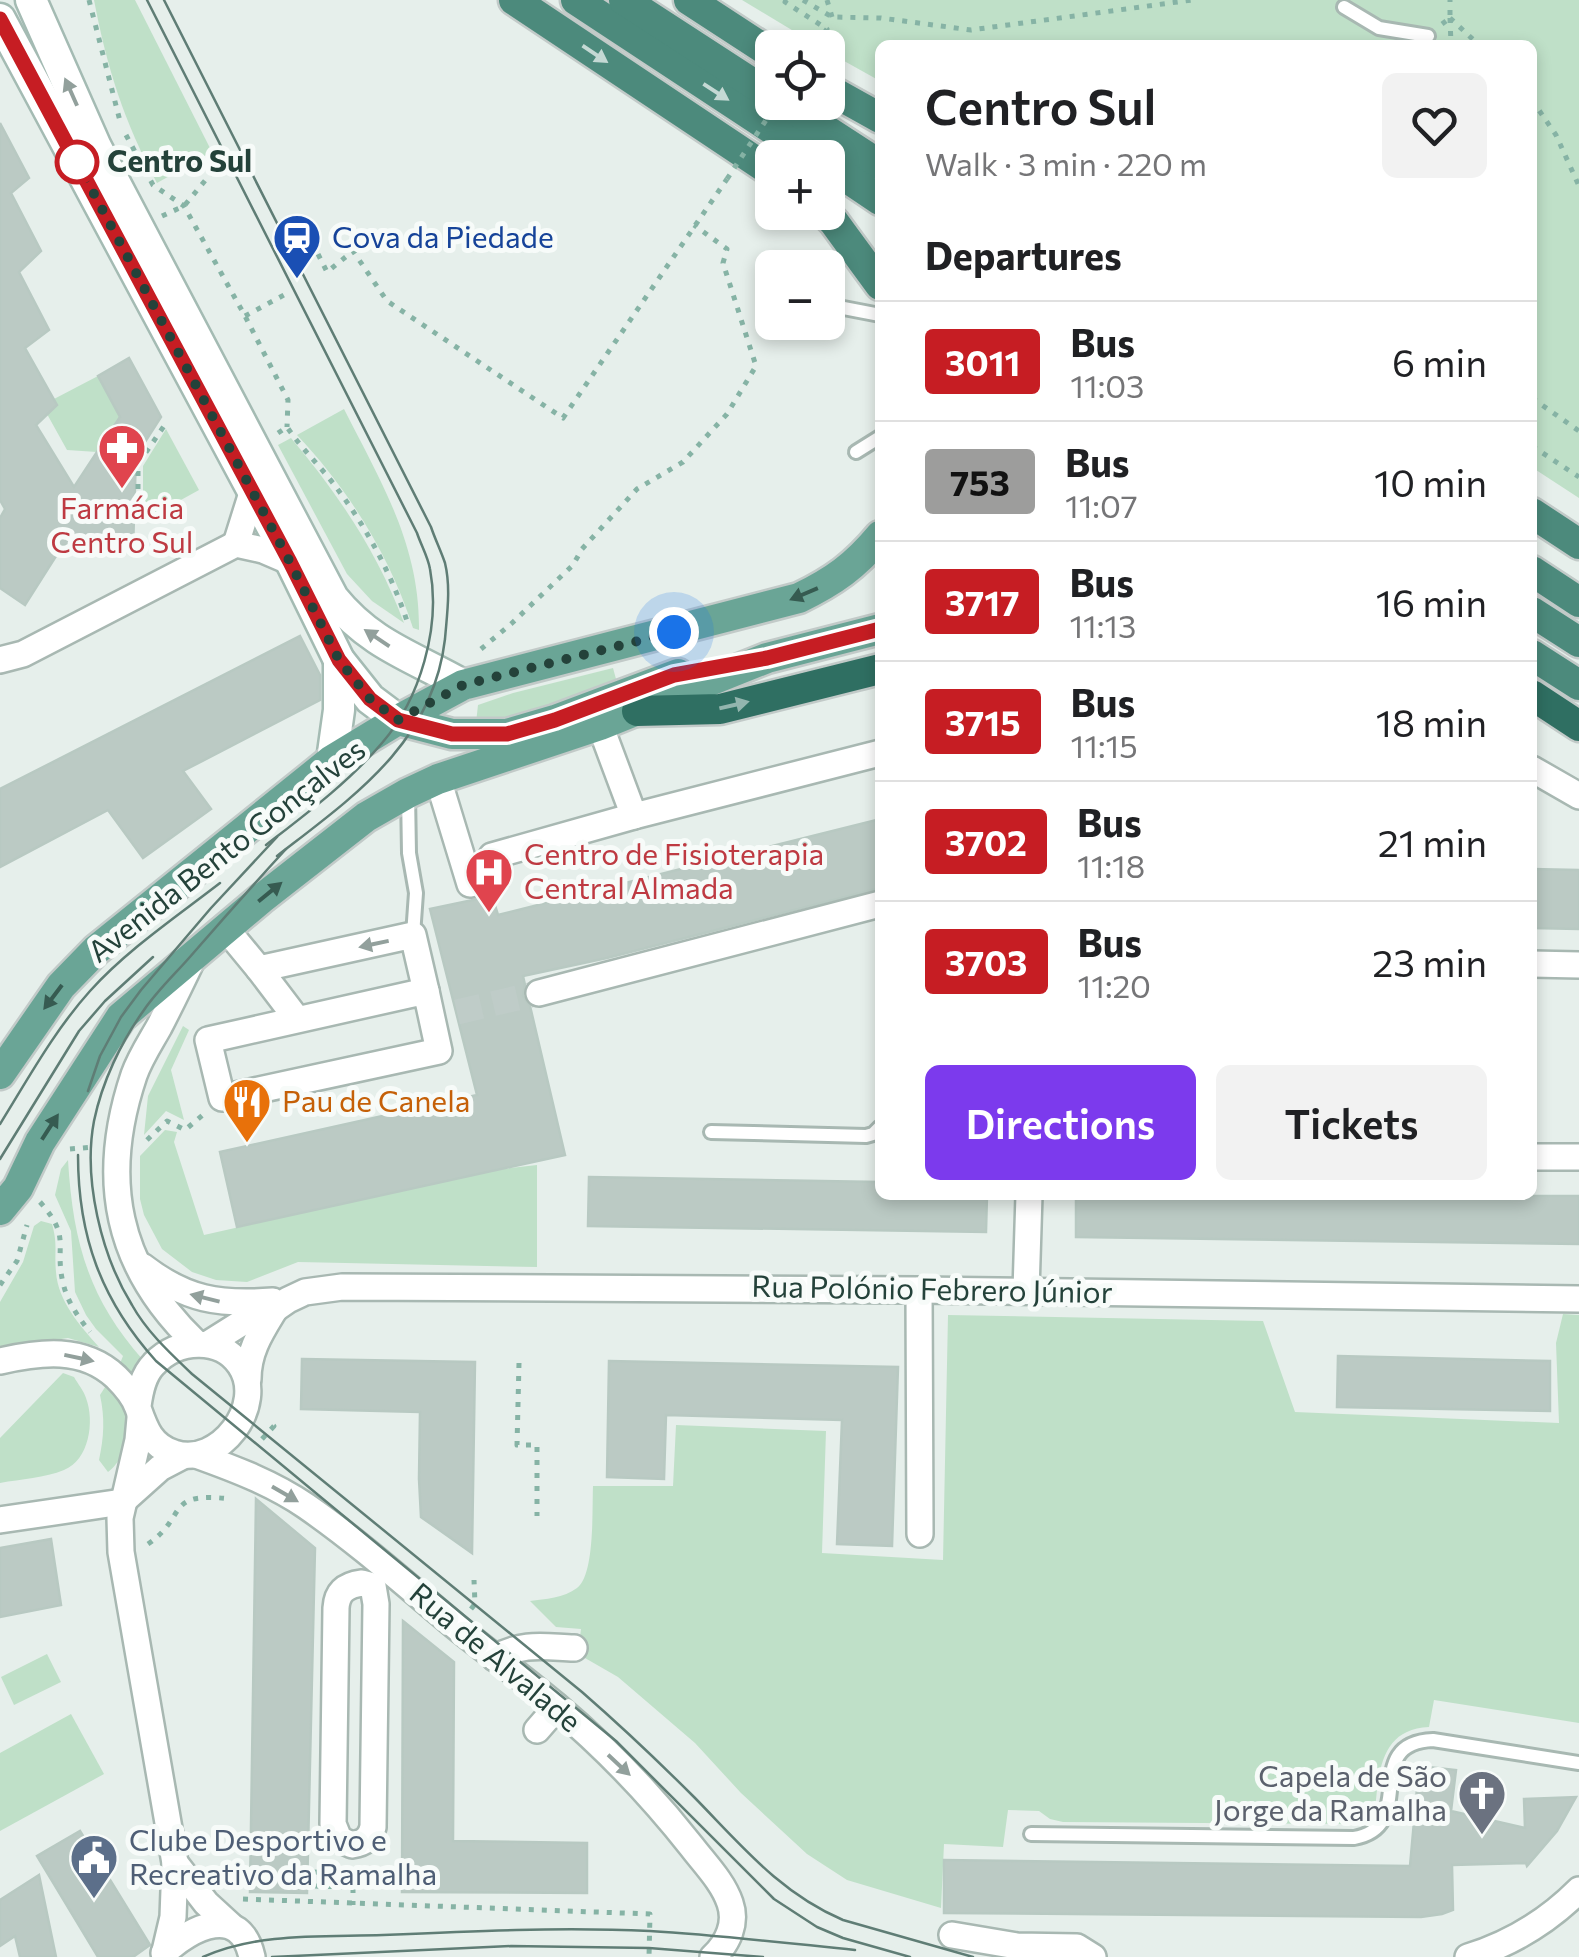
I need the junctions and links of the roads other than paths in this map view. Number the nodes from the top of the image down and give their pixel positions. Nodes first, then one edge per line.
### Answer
1 (31, 0) edge
2 (514, 0) edge
3 (576, 0) edge
4 (624, 0) edge
5 (689, 0) edge
6 (1344, 7) dead end
7 (0, 19) edge
8 (1428, 36) dead end
9 (755, 43) edge
10 (755, 85) edge
11 (845, 99) edge
12 (875, 115) edge
13 (809, 120) edge
14 (789, 140) edge
15 (755, 161) edge
16 (875, 161) edge
17 (845, 176) edge
18 (875, 197) edge
19 (840, 230) edge
20 (875, 278) edge
21 (845, 308) edge
22 (875, 314) edge
23 (875, 441) edge
24 (856, 452) dead end
25 (252, 493) junction
26 (1537, 515) edge
27 (875, 542) edge
28 (236, 544) junction
29 (1579, 544) edge
30 (290, 562) junction
31 (1537, 575) edge
32 (1579, 602) edge
33 (1537, 615) edge
34 (875, 630) edge
35 (1579, 642) edge
36 (767, 658) junction
37 (1537, 658) edge
38 (0, 660) edge
39 (339, 660) junction
40 (875, 669) edge
41 (463, 685) junction
42 (1579, 685) edge
43 (1537, 699) edge
44 (637, 711) junction
45 (398, 720) junction
46 (600, 725) junction
47 (1579, 726) edge
48 (875, 754) edge
49 (332, 760) junction
50 (1537, 771) edge
51 (438, 780) junction
52 (408, 793) junction
53 (1579, 796) edge
54 (634, 816) junction
55 (875, 905) edge
56 (226, 929) junction
57 (413, 936) junction
58 (195, 955) junction
59 (1537, 964) edge
60 (1579, 966) edge
61 (259, 968) junction
62 (426, 991) junction
63 (539, 993) tunnel mouth
64 (297, 1020) junction
65 (0, 1074) edge
66 (712, 1132) dead end
67 (875, 1132) edge
68 (1537, 1157) edge
69 (1579, 1157) edge
70 (1029, 1200) edge
71 (0, 1210) edge
72 (133, 1259) junction
73 (919, 1290) junction
74 (1026, 1291) junction
75 (1579, 1299) edge
76 (281, 1304) junction
77 (202, 1344) junction
78 (0, 1361) edge
79 (248, 1379) junction
80 (139, 1412) junction
81 (190, 1456) junction
82 (122, 1502) junction
83 (0, 1520) edge
84 (920, 1534) dead end
85 (336, 1608) joint
86 (574, 1648) dead end
87 (495, 1658) junction
88 (557, 1707) junction
89 (537, 1730) dead end
90 (1579, 1763) edge
91 (1031, 1834) dead end
92 (175, 1863) junction
93 (1579, 1890) edge
94 (230, 1925) junction
95 (952, 1935) dead end
96 (163, 1954) edge
97 (252, 1957) edge
98 (713, 1957) edge
99 (1094, 1957) edge
100 (1468, 1957) edge

41 -> 1 main road
2 -> 15 highway
3 -> 14 highway
4 - 10 highway
5 - 9 highway
6 - 8 lane
7 - 25 main road
11 - 12 highway
13 - 16 highway
17 - 18 highway
19 - 20 highway
21 - 22 lane
23 - 24 lane
25 - 28 street
25 - 30 main road
26 - 29 highway
27 -> 41 main road, Avenida Bento Gonçalves
28 - 30 street
28 - 38 street
30 - 39 main road
31 - 32 highway
33 - 35 highway
34 - 36 main road, Avenida Bento Gonçalves
36 - 44 main road, Avenida Bento Gonçalves
36 - 45 main road
37 - 42 highway
39 - 45 main road
39 - 49 main road
44 -> 40 highway
41 - 45 main road, Avenida Bento Gonçalves
43 - 47 highway
44 - 46 main road, Avenida Bento Gonçalves
45 - 49 main road, Avenida Bento Gonçalves
46 - 51 main road, Avenida Bento Gonçalves
46 - 54 street
48 - 54 street
49 -> 65 main road, Avenida Bento Gonçalves
50 - 53 street
51 - 52 main road, Avenida Bento Gonçalves
51 - 54 street
56 -> 52 main road, Avenida Bento Gonçalves
52 - 57 lane
55 - 63 street
56 - 58 main road, Avenida Bento Gonçalves
56 - 61 street
57 -> 61 street
57 - 62 street
71 -> 58 main road, Avenida Bento Gonçalves
58 - 72 street
59 - 60 street
61 - 64 street
62 - 64 street
62 - 64 street
66 - 67 lane
68 - 69 street
70 - 74 street
76 -> 72 street, Rua Polónio Febrero Júnior
72 - 77 street
73 - 74 street, Rua Polónio Febrero Júnior
73 - 76 street, Rua Polónio Febrero Júnior
73 - 84 street
74 - 75 street, Rua Polónio Febrero Júnior
76 - 77 street, Rua Polónio Febrero Júnior
76 - 79 street
77 - 79 street
77 - 80 street
78 -> 80 street
79 - 81 street
80 - 81 street
80 - 82 street
81 - 82 street
81 -> 87 street, Rua de Alvalade
82 - 83 street
82 - 92 street
85 - 85 street
86 - 87 street
87 - 88 street, Rua de Alvalade
88 - 89 street
88 -> 98 street, Rua de Alvalade
90 - 91 lane
92 - 94 street
92 - 96 street
93 - 100 street
94 - 96 street
94 - 97 street
95 - 99 street

